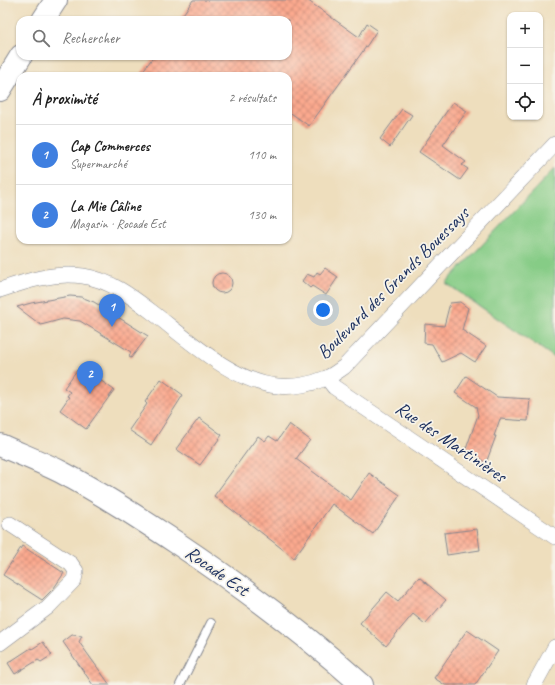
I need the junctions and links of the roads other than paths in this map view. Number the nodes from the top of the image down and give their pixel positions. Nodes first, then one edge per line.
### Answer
1 (56, 0) edge
2 (61, 0) edge
3 (46, 16) edge
4 (47, 16) edge
5 (18, 60) edge
6 (0, 90) edge
7 (555, 144) edge
8 (0, 290) edge
9 (326, 378) junction
10 (0, 428) edge
11 (0, 445) edge
12 (61, 472) junction
13 (10, 524) dead end
14 (555, 537) edge
15 (211, 623) dead end
16 (0, 643) edge
17 (555, 647) edge
18 (180, 685) edge
19 (362, 685) edge
20 (534, 685) edge

1 - 3 main road
2 - 4 street
5 - 6 main road
7 - 9 street, Boulevard des Grands Bouessays
8 - 9 street, Boulevard des Grands Bouessays
9 - 14 street, Rue des Martinières
10 - 12 main road
11 - 12 main road
12 - 19 main road, Rocade Est
13 - 16 street
15 - 18 lane
17 - 20 street

